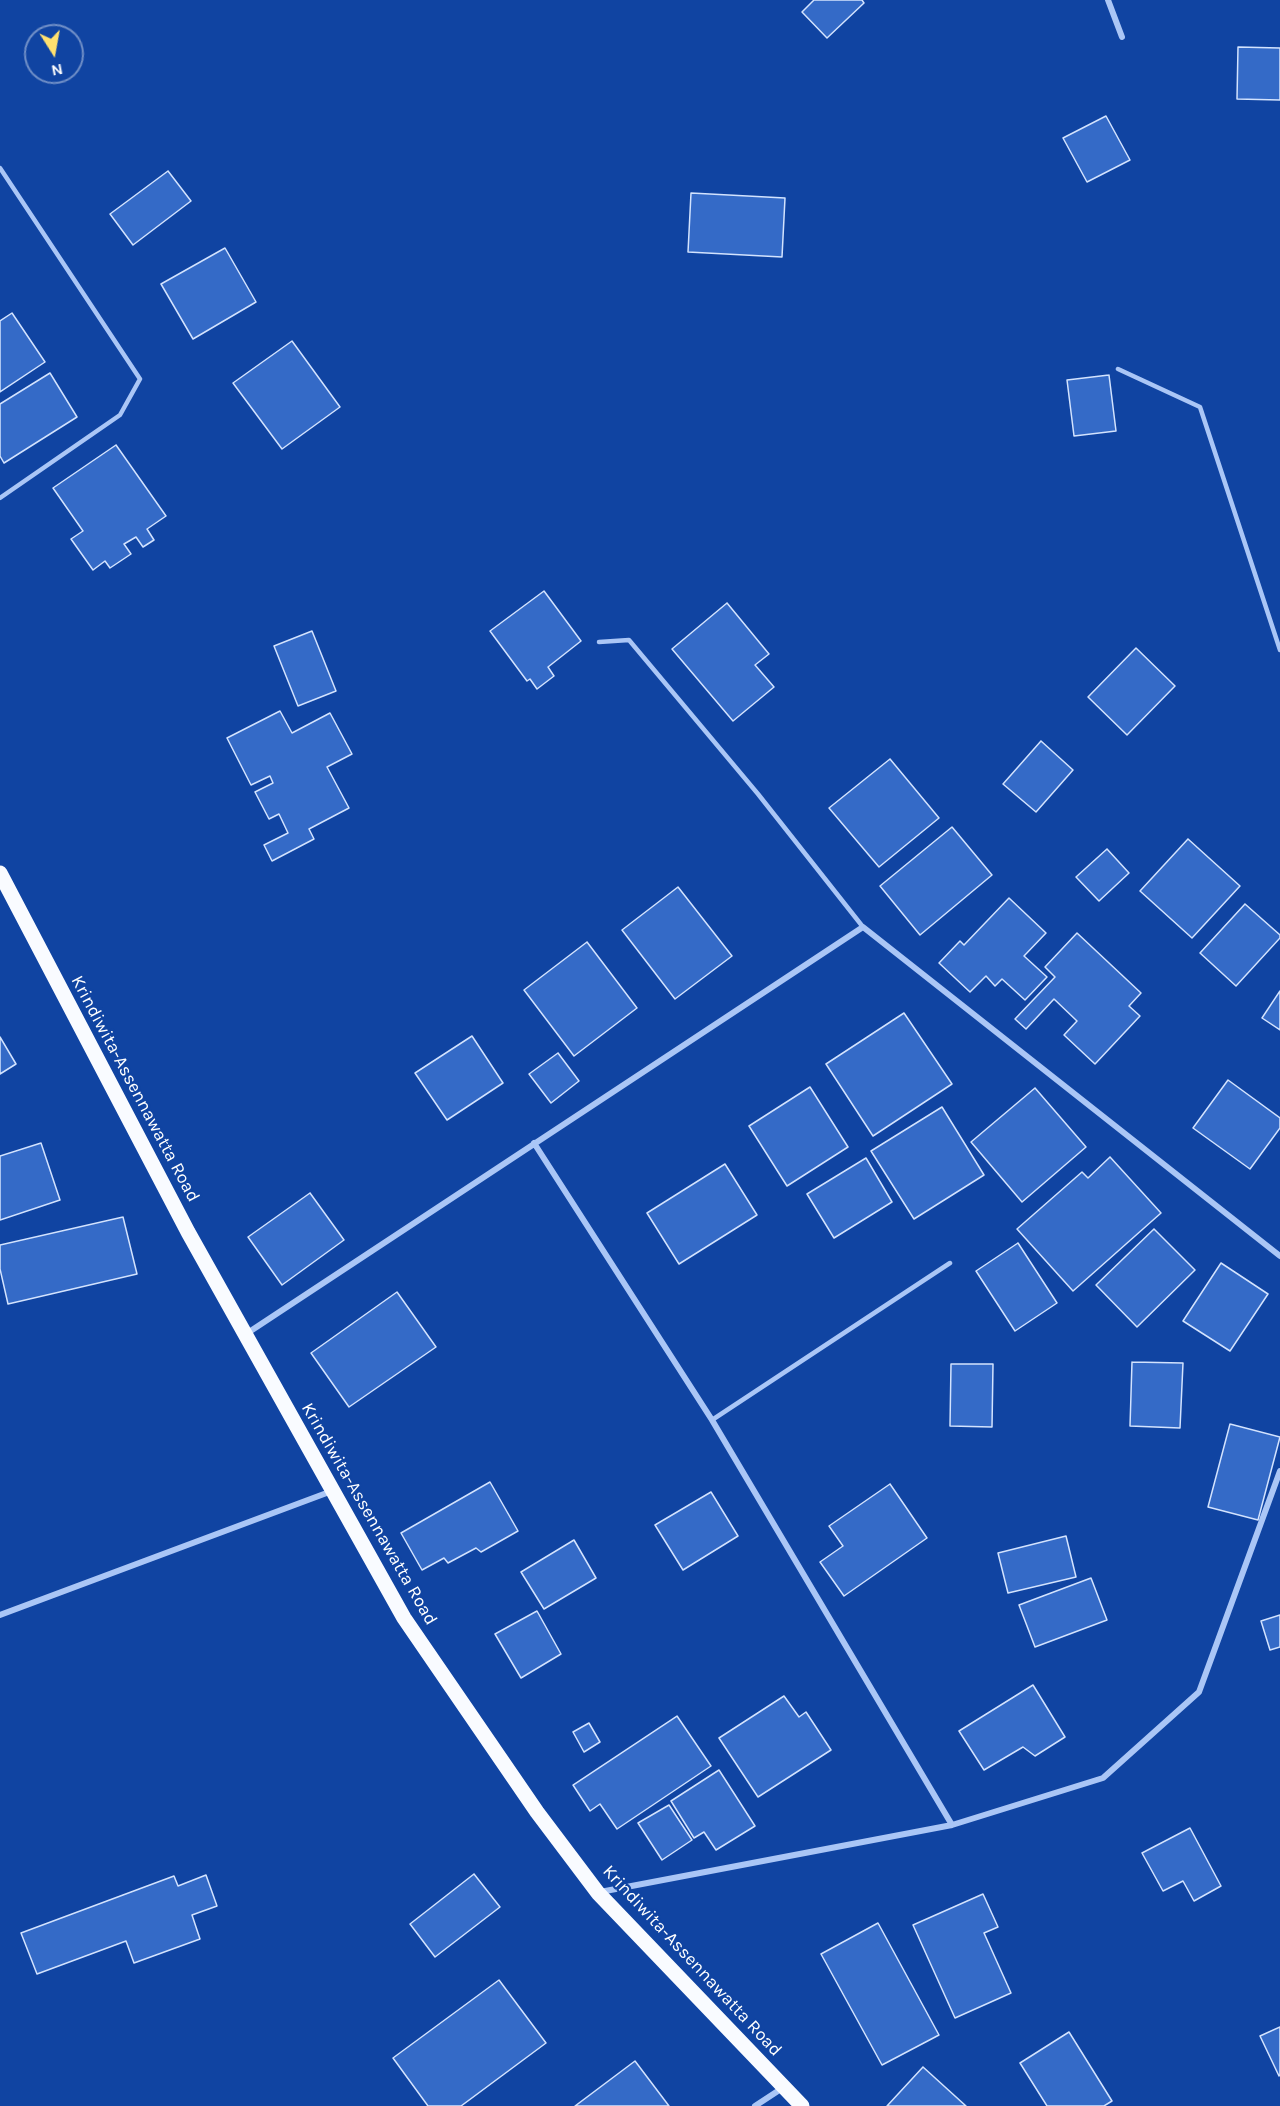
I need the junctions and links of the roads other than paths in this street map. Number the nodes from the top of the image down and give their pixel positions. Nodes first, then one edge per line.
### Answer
1 (1108, 0) edge
2 (1122, 37) dead end
3 (0, 168) edge
4 (1118, 369) dead end
5 (0, 498) edge
6 (599, 642) dead end
7 (1280, 650) edge
8 (0, 873) edge
9 (863, 927) junction
10 (534, 1143) junction
11 (1280, 1256) edge
12 (950, 1263) dead end
13 (245, 1334) junction
14 (712, 1420) junction
15 (1280, 1471) edge
16 (333, 1490) junction
17 (0, 1615) edge
18 (952, 1825) junction
19 (597, 1893) junction
20 (784, 2087) junction
21 (755, 2106) edge
22 (802, 2106) edge

1 - 2 street
3 - 5 lane
4 - 7 lane
6 - 9 lane
8 - 13 main road, Krindiwita-Assennawatta Road
9 - 10 street
9 - 11 street
10 - 13 street
10 - 14 street
12 - 14 lane
13 - 16 main road, Krindiwita-Assennawatta Road
14 - 18 street
15 - 18 street
16 - 17 street
16 - 19 main road, Krindiwita-Assennawatta Road
18 - 19 street
19 - 20 main road, Krindiwita-Assennawatta Road
20 - 21 street
20 - 22 main road, Krindiwita-Assennawatta Road

